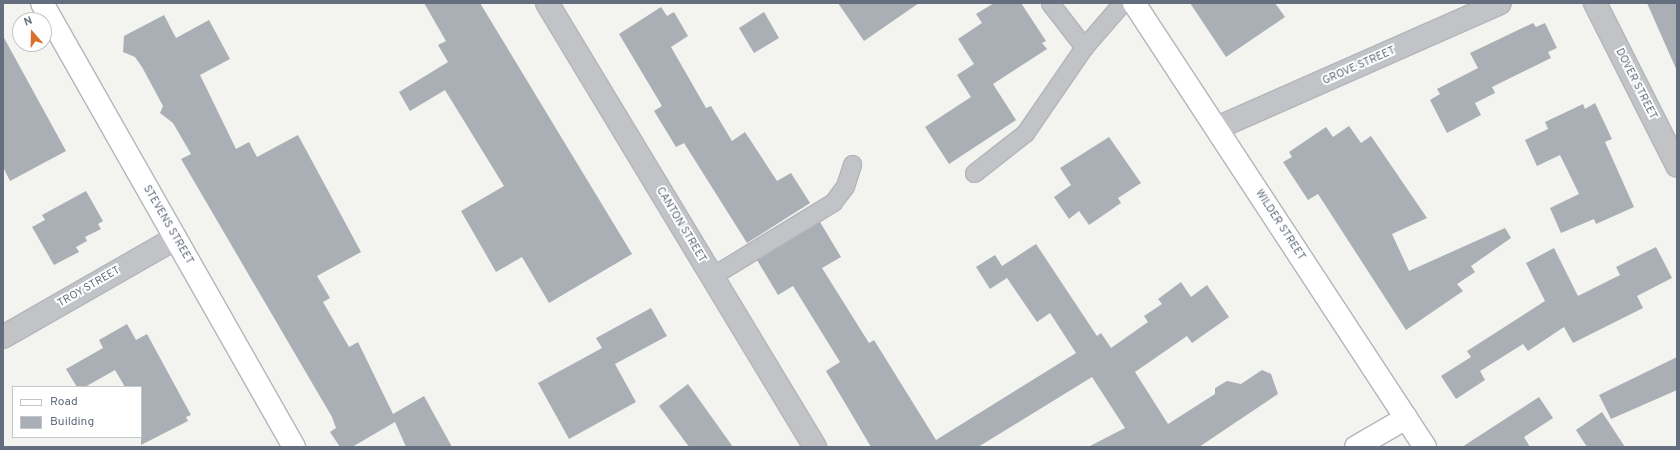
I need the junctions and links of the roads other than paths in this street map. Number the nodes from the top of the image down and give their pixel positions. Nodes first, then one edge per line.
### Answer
1 (42, 3) edge
2 (547, 3) edge
3 (1050, 3) edge
4 (1122, 3) edge
5 (1134, 3) edge
6 (1500, 3) edge
7 (1595, 3) edge
8 (1084, 47) junction
9 (1217, 128) junction
10 (1672, 141) edge
11 (852, 164) dead end
12 (1677, 165) edge
13 (974, 173) dead end
14 (176, 238) junction
15 (712, 276) junction
16 (3, 337) edge
17 (1406, 418) junction
18 (294, 447) edge
19 (815, 447) edge
20 (1356, 447) edge
21 (1425, 447) edge

1 - 14 street, STEVENS STREET
2 - 15 street, CANTON STREET
3 - 8 lane
4 - 8 lane
5 - 9 street, WILDER STREET
6 - 9 street, GROVE STREET
7 - 10 street, DOVER STREET
8 - 13 lane
9 - 17 street, WILDER STREET
10 - 12 street, DOVER STREET
11 - 15 lane
14 - 16 street, TROY STREET
14 - 18 street, STEVENS STREET
15 - 19 street, CANTON STREET
17 - 20 street
17 - 21 street, WILDER STREET

